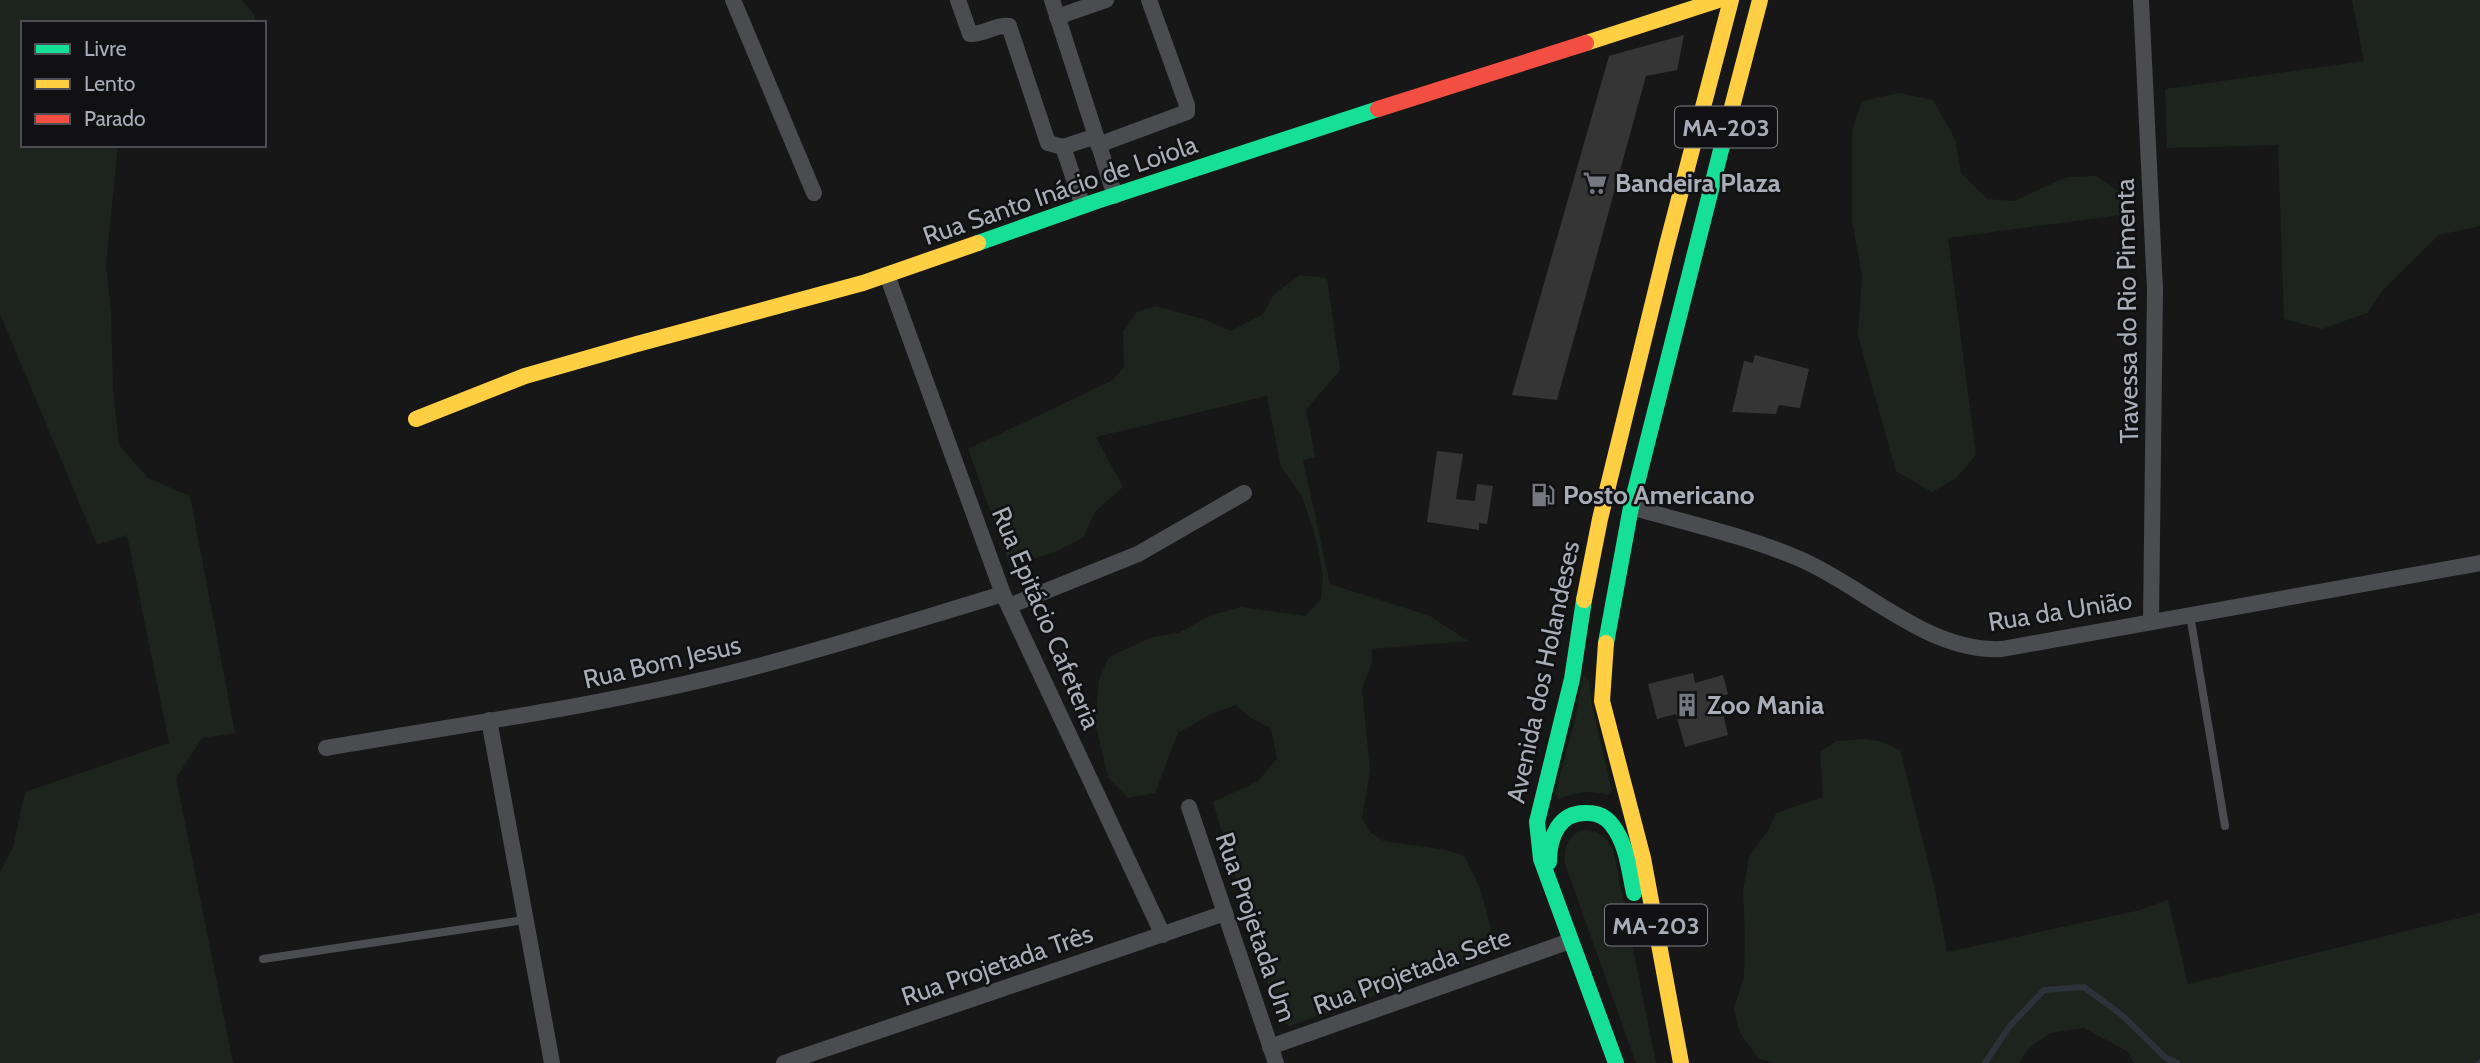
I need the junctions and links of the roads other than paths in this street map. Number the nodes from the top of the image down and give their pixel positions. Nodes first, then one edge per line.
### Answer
1 (733, 0) edge
2 (958, 0) edge
3 (1052, 0) edge
4 (1106, 0) edge
5 (1149, 0) edge
6 (1719, 0) edge
7 (1731, 0) edge
8 (1760, 0) edge
9 (2141, 0) edge
10 (1057, 17) junction
11 (1097, 141) junction
12 (1063, 147) junction
13 (814, 193) dead end
14 (1115, 195) junction
15 (1083, 206) junction
16 (887, 275) junction
17 (416, 419) dead end
18 (1244, 493) dead end
19 (1631, 507) junction
20 (2480, 563) edge
21 (1006, 600) junction
22 (2190, 614) junction
23 (2151, 621) junction
24 (489, 720) junction
25 (326, 748) dead end
26 (1189, 807) dead end
27 (2225, 826) dead end
28 (1555, 897) junction
29 (1225, 912) junction
30 (524, 920) junction
31 (1163, 934) junction
32 (1570, 941) junction
33 (263, 959) dead end
34 (1273, 1055) edge
35 (829, 1056) edge
36 (552, 1063) edge
37 (784, 1063) edge
38 (1616, 1063) edge
39 (1675, 1063) edge
40 (1681, 1063) edge

1 - 13 street
2 - 12 street
3 - 10 street
4 - 10 street
5 - 11 street
6 - 14 main road, Rua Santo Inácio de Loiola
7 - 28 main road, Avenida dos Holandeses / MA-203
8 - 19 main road, Avenida dos Holandeses / MA-203
9 - 23 street, Travessa do Rio Pimenta
10 - 11 street
11 - 12 street
11 - 14 street
12 - 15 street
14 - 15 main road, Rua Santo Inácio de Loiola
15 - 16 main road, Rua Santo Inácio de Loiola
16 - 17 main road, Rua Santo Inácio de Loiola
16 - 21 street, Rua Epitácio Cafeteria
18 - 21 street, Rua Bom Jesus
19 - 23 street, Rua da União
19 - 40 main road, Avenida dos Holandeses / MA-203
20 - 22 street, Rua da União
21 - 24 street, Rua Bom Jesus
21 - 31 street, Rua Epitácio Cafeteria
22 - 23 street, Rua da União
22 - 27 lane
24 - 25 street, Rua Bom Jesus
24 - 30 street
26 - 29 street, Rua Projetada Um
28 - 32 main road, Avenida dos Holandeses / MA-203
28 - 39 main road
29 - 31 street, Rua Projetada Três
29 - 34 street, Rua Projetada Um
30 - 33 lane
30 - 36 street
31 - 35 street, Rua Projetada Três
32 - 34 street, Rua Projetada Sete
32 - 38 main road, Avenida dos Holandeses / MA-203
35 - 37 street, Rua Projetada Três

